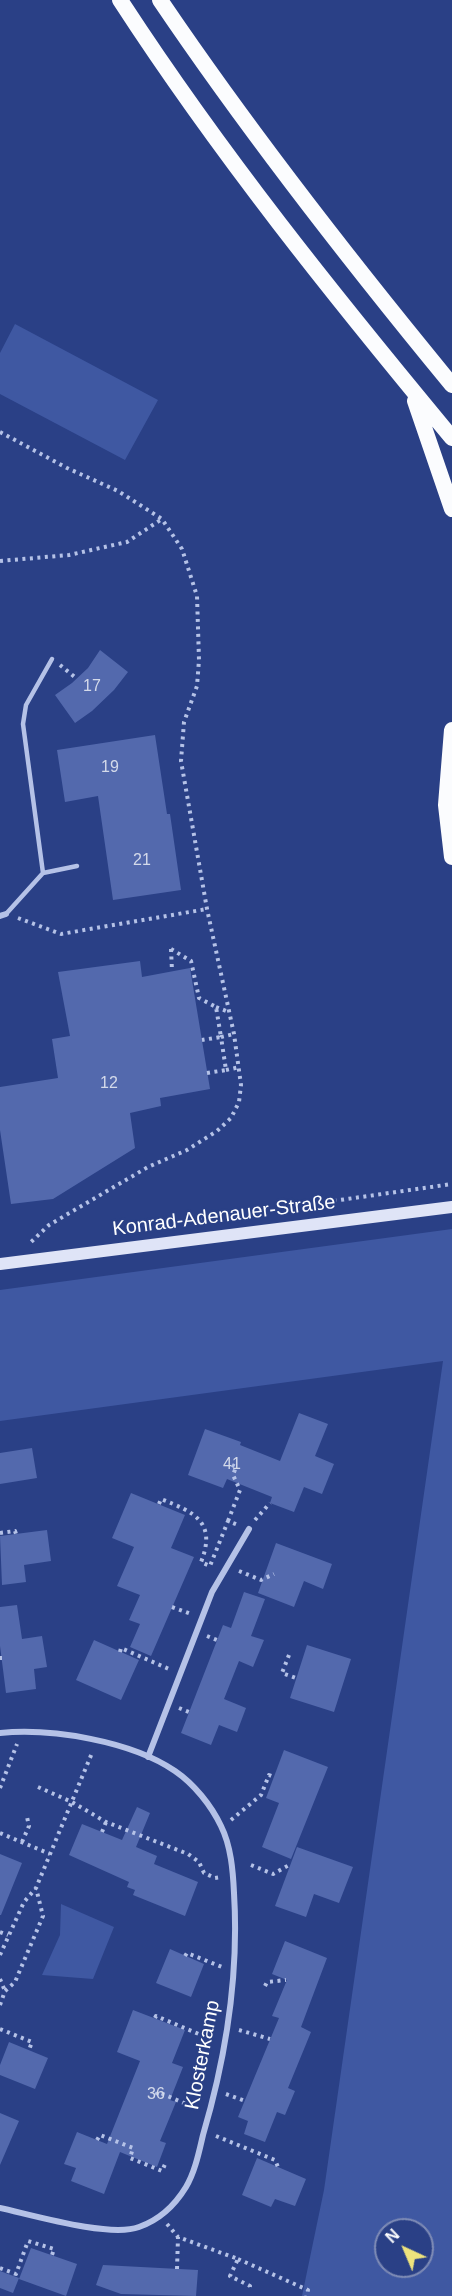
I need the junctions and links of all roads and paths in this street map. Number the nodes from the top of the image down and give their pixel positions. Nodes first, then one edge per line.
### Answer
1 (120, 0) edge
2 (160, 0) edge
3 (452, 385) edge
4 (411, 388) junction
5 (0, 432) edge
6 (452, 438) edge
7 (452, 509) edge
8 (162, 519) junction
9 (0, 561) edge
10 (52, 659) joint
11 (76, 678) dead end
12 (452, 730) edge
13 (452, 857) edge
14 (77, 866) dead end
15 (43, 873) junction
16 (207, 909) junction
17 (3, 915) edge
18 (172, 971) dead end
19 (216, 1007) junction
20 (230, 1012) junction
21 (234, 1034) junction
22 (221, 1036) junction
23 (202, 1040) dead end
24 (240, 1067) junction
25 (226, 1070) junction
26 (207, 1073) dead end
27 (452, 1184) edge
28 (452, 1207) edge
29 (190, 1221) dead end
30 (38, 1245) dead end
31 (0, 1264) edge
32 (232, 1465) dead end
33 (270, 1503) dead end
34 (159, 1504) dead end
35 (228, 1521) junction
36 (249, 1529) junction
37 (0, 1533) edge
38 (16, 1534) dead end
39 (226, 1566) junction
40 (274, 1574) dead end
41 (172, 1607) dead end
42 (202, 1618) junction
43 (120, 1652) dead end
44 (289, 1655) dead end
45 (180, 1674) junction
46 (297, 1678) dead end
47 (21, 1731) junction
48 (0, 1733) edge
49 (97, 1741) junction
50 (148, 1757) junction
51 (274, 1776) dead end
52 (38, 1786) dead end
53 (0, 1788) edge
54 (72, 1802) junction
55 (27, 1817) dead end
56 (106, 1822) junction
57 (222, 1827) junction
58 (102, 1832) dead end
59 (0, 1833) edge
60 (22, 1842) junction
61 (50, 1854) junction
62 (291, 1864) dead end
63 (251, 1865) dead end
64 (233, 1876) junction
65 (36, 1888) junction
66 (0, 1932) edge
67 (8, 1935) junction
68 (0, 1954) edge
69 (185, 1956) dead end
70 (234, 1972) junction
71 (0, 1979) edge
72 (286, 1980) dead end
73 (265, 1986) dead end
74 (5, 1991) junction
75 (0, 2005) edge
76 (155, 2018) dead end
77 (227, 2026) junction
78 (0, 2030) edge
79 (270, 2039) dead end
80 (224, 2045) junction
81 (29, 2050) dead end
82 (215, 2091) junction
83 (156, 2095) dead end
84 (245, 2101) dead end
85 (210, 2114) junction
86 (204, 2132) junction
87 (97, 2140) dead end
88 (166, 2162) dead end
89 (278, 2167) dead end
90 (0, 2208) edge
91 (160, 2216) junction
92 (178, 2237) junction
93 (52, 2255) dead end
94 (238, 2259) junction
95 (0, 2268) edge
96 (177, 2269) dead end
97 (249, 2289) dead end
98 (306, 2296) edge

1 - 4 highway
2 - 3 highway
4 - 6 highway
4 - 7 highway
5 - 8 path
8 - 9 path
8 - 16 path
10 - 11 path
10 - 15 lane
12 - 13 highway
14 - 15 lane
15 - 17 lane
16 - 17 path
16 - 20 path
18 - 19 path
19 - 20 path
19 - 22 path
20 - 21 path
21 - 22 path
21 - 24 path
22 - 23 path
22 - 25 path
24 - 25 path
24 - 30 path
25 - 26 path
27 - 29 path
28 - 31 main road, Konrad-Adenauer-Straße
32 - 35 path
33 - 36 path
34 - 35 path
35 - 36 path
36 - 39 street
37 - 38 path
39 - 40 path
39 - 42 street
41 - 42 path
42 - 45 street
43 - 45 path
44 - 46 path
45 - 50 street
47 - 48 street, Klosterkamp
47 - 49 street, Klosterkamp
47 - 53 path
49 - 50 street, Klosterkamp
49 - 54 path
50 - 57 street, Klosterkamp
51 - 57 path
52 - 54 path
54 - 56 path
54 - 61 path
55 - 60 path
56 - 58 path
56 - 64 path
57 - 64 street, Klosterkamp
59 - 60 path
60 - 61 path
61 - 65 path
62 - 63 path
64 - 70 street, Klosterkamp
65 - 67 path
65 - 74 path
66 - 67 path
67 - 68 path
69 - 70 path
70 - 77 street, Klosterkamp
71 - 74 path
72 - 73 path
74 - 75 path
76 - 80 path
77 - 79 path
77 - 80 street, Klosterkamp
78 - 81 path
80 - 82 street, Klosterkamp
82 - 84 path
82 - 85 street, Klosterkamp
83 - 85 path
85 - 86 street, Klosterkamp
86 - 89 path
86 - 91 street, Klosterkamp
87 - 88 path
90 - 91 street, Klosterkamp
91 - 92 path
92 - 94 path
92 - 96 path
93 - 95 path
94 - 97 path
94 - 98 path

